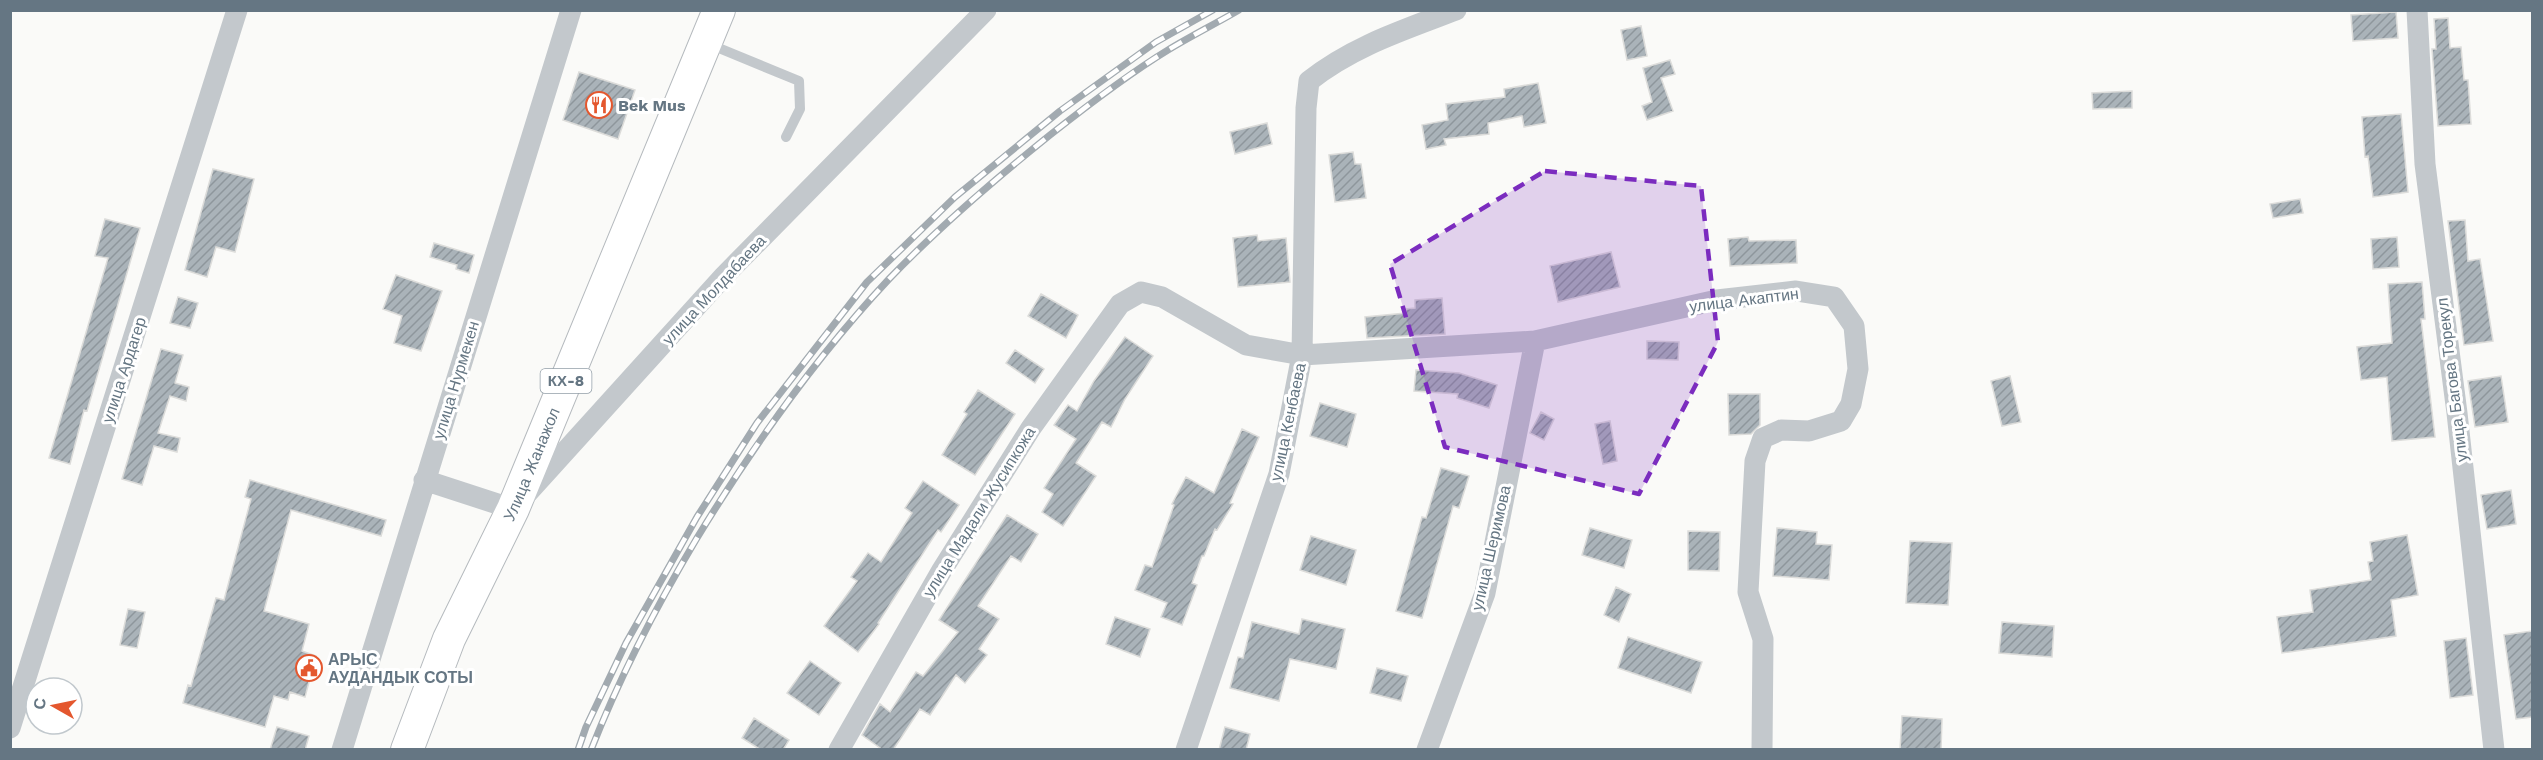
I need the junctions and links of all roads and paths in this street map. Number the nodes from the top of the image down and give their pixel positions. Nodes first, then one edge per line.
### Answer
1 (237, 10) edge
2 (571, 10) edge
3 (719, 10) edge
4 (986, 10) edge
5 (1456, 10) edge
6 (2417, 10) edge
7 (706, 43) junction
8 (786, 137) dead end
9 (1142, 292) joint
10 (1535, 341) junction
11 (1302, 356) junction
12 (424, 480) junction
13 (513, 509) junction
14 (10, 728) edge
15 (342, 750) edge
16 (407, 750) edge
17 (839, 750) edge
18 (1186, 750) edge
19 (1427, 750) edge
20 (1762, 750) edge
21 (2494, 750) edge

1 - 14 street, улица Ардагер
2 - 12 street, улица Нурмекен
3 - 7 main road, Улица Жанажол / КХ-8
4 - 13 street, улица Молдабаева
5 - 11 street, улица Кенбаева
6 - 21 street, улица Багова Торекул
7 - 8 lane
7 - 13 main road, Улица Жанажол / КХ-8
9 - 11 street, улица Акаптин
9 - 17 street, улица Мадали Жусипкожа
10 - 11 street, улица Акаптин
10 - 19 street, улица Шеримова
10 - 20 street, улица Акаптин
11 - 18 street, улица Кенбаева
12 - 13 street
12 - 15 street, улица Нурмекен
13 - 16 main road, Улица Жанажол / КХ-8

